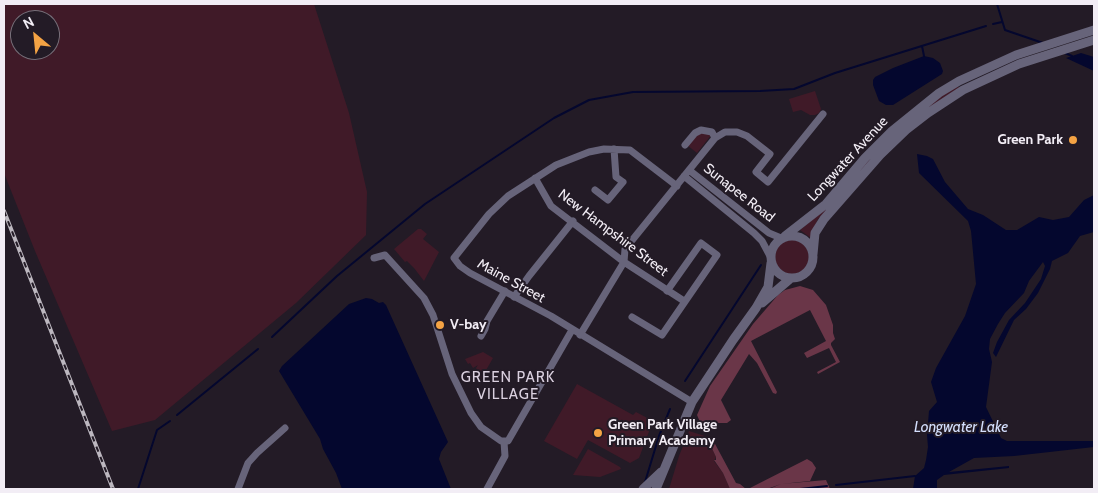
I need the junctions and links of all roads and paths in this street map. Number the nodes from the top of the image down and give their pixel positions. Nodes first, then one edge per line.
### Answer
1 (1094, 30) edge
2 (1094, 40) edge
3 (824, 114) dead end
4 (715, 138) junction
5 (685, 145) dead end
6 (614, 149) junction
7 (690, 170) junction
8 (684, 176) junction
9 (534, 178) junction
10 (676, 186) junction
11 (594, 190) dead end
12 (573, 221) junction
13 (783, 237) junction
14 (813, 254) junction
15 (374, 258) dead end
16 (771, 259) junction
17 (624, 262) junction
18 (791, 278) junction
19 (505, 291) junction
20 (667, 291) junction
21 (514, 297) junction
22 (684, 302) junction
23 (756, 308) junction
24 (632, 317) dead end
25 (572, 330) junction
26 (580, 335) junction
27 (481, 336) dead end
28 (692, 402) junction
29 (285, 428) dead end
30 (504, 442) junction
31 (664, 469) junction
32 (238, 489) edge
33 (487, 489) edge
34 (644, 489) edge
35 (656, 489) edge

1 - 13 street, Longwater Avenue
2 - 14 street, Longwater Avenue
3 - 4 street
4 - 5 street
4 - 7 street
6 - 9 street, Maine Street
6 - 10 street, Maine Street
6 - 11 street
7 - 8 street, Sunapee Road
7 - 13 street, Sunapee Road
8 - 10 street
8 - 16 street, Sunapee Road
9 - 12 street, New Hampshire Street
9 - 19 street, Maine Street
10 - 17 street
12 - 17 street, New Hampshire Street
12 - 21 street
13 - 14 street
13 - 16 street
14 - 18 street
15 - 30 street
16 - 18 street
16 - 23 street
17 - 20 street, New Hampshire Street
17 - 26 street
18 - 23 street
19 - 21 street, Maine Street
19 - 27 street
20 - 22 street, New Hampshire Street
20 - 22 street
21 - 25 street, Maine Street
22 - 24 street
23 - 28 street
25 - 26 street, Maine Street
25 - 30 street
26 - 28 street, Maine Street
28 - 31 street
29 - 32 street
30 - 33 street
31 - 34 street
31 - 35 street

